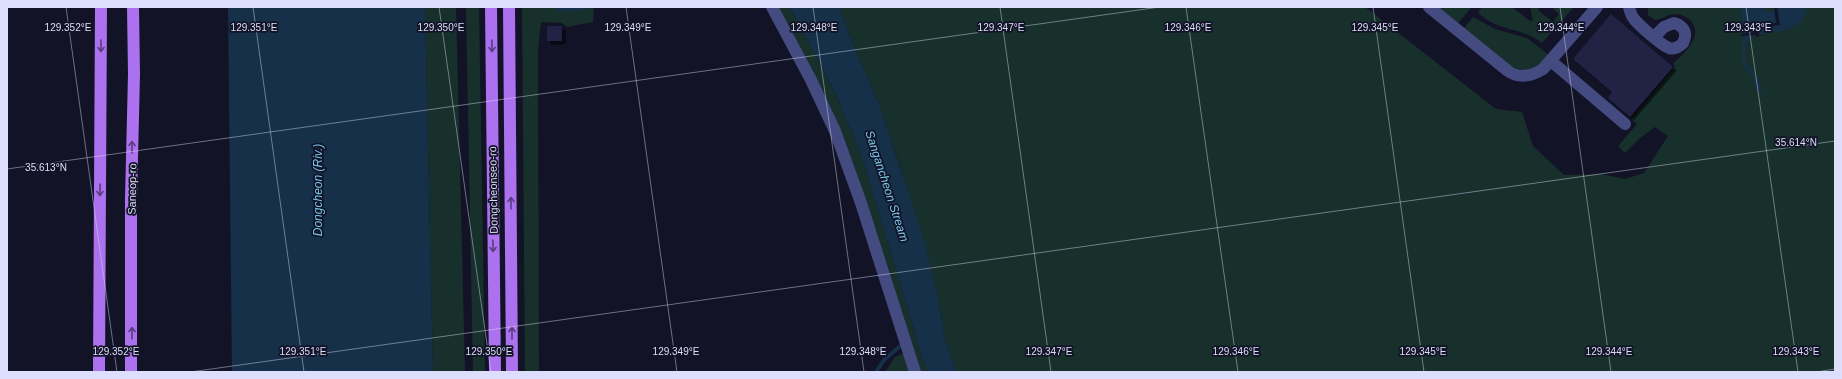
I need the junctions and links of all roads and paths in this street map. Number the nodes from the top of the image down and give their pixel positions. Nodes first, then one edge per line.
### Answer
1 (101, 7) edge
2 (133, 7) edge
3 (491, 7) edge
4 (509, 7) edge
5 (772, 7) edge
6 (1429, 7) edge
7 (1597, 7) edge
8 (1629, 7) edge
9 (1654, 37) dead end
10 (1550, 61) junction
11 (1625, 124) dead end
12 (99, 372) edge
13 (131, 372) edge
14 (495, 372) edge
15 (512, 372) edge
16 (915, 372) edge

1 -> 12 main road
13 -> 2 main road, Saneop-ro
3 -> 14 main road, Dongcheonseo-ro
15 -> 4 main road, Dongcheonseo-ro
5 - 16 street
6 - 10 street
7 - 10 street
8 - 9 street
10 - 11 street

